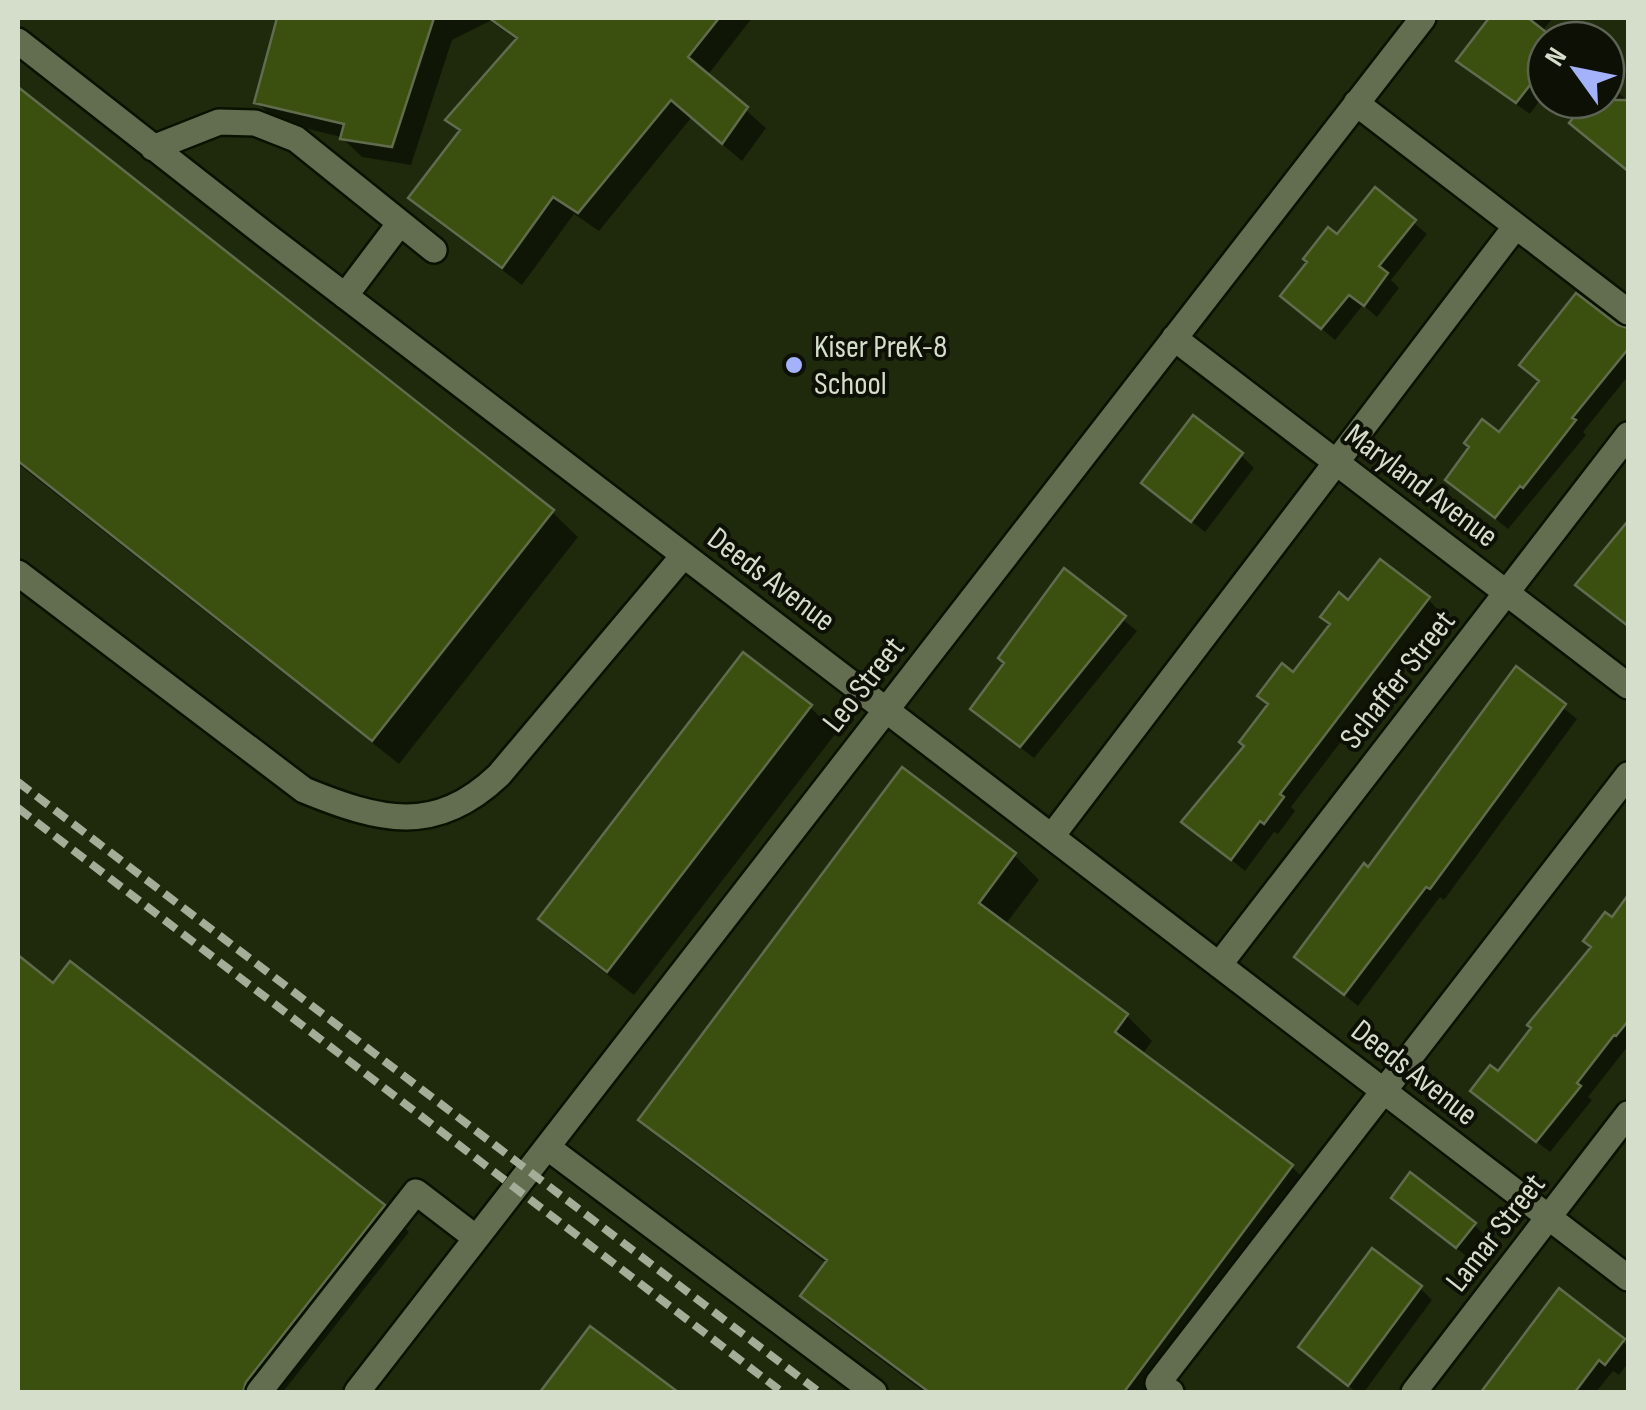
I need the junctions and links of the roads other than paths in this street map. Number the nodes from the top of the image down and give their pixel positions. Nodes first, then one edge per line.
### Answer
1 (1423, 18) edge
2 (18, 42) edge
3 (1356, 103) junction
4 (152, 148) junction
5 (400, 223) junction
6 (1516, 226) junction
7 (434, 250) dead end
8 (344, 296) junction
9 (1628, 312) edge
10 (1174, 338) junction
11 (1628, 435) edge
12 (1336, 462) junction
13 (684, 555) junction
14 (18, 573) edge
15 (1506, 593) junction
16 (1628, 686) edge
17 (886, 709) junction
18 (1628, 775) edge
19 (1052, 836) junction
20 (1220, 965) junction
21 (1384, 1091) junction
22 (1628, 1114) edge
23 (547, 1147) junction
24 (1549, 1218) junction
25 (476, 1238) junction
26 (1628, 1278) edge
27 (1160, 1389) edge
28 (259, 1392) edge
29 (356, 1392) edge
30 (874, 1392) edge
31 (1414, 1392) edge

1 - 3 street, Leo Street
2 - 4 street, Deeds Avenue
3 - 6 street
3 - 10 street, Leo Street
4 - 5 street
4 - 8 street, Deeds Avenue
5 - 7 street
5 - 8 street
6 - 9 street
6 - 12 street
8 - 13 street, Deeds Avenue
10 - 12 street, Maryland Avenue
10 - 17 street, Leo Street
11 - 15 street, Schaffer Street
12 - 15 street, Maryland Avenue
12 - 19 street
13 - 14 street
13 - 17 street, Deeds Avenue
15 - 16 street, Maryland Avenue
15 - 20 street, Schaffer Street
17 - 19 street, Deeds Avenue
17 - 23 street, Leo Street
18 - 21 street
19 - 20 street, Deeds Avenue
20 - 21 street, Deeds Avenue
21 - 24 street, Deeds Avenue
21 - 27 street
22 - 24 street, Lamar Street
23 - 25 street, Leo Street
23 - 30 street
24 - 26 street, Deeds Avenue
24 - 31 street, Lamar Street
25 - 28 street
25 - 29 street, Leo Street

